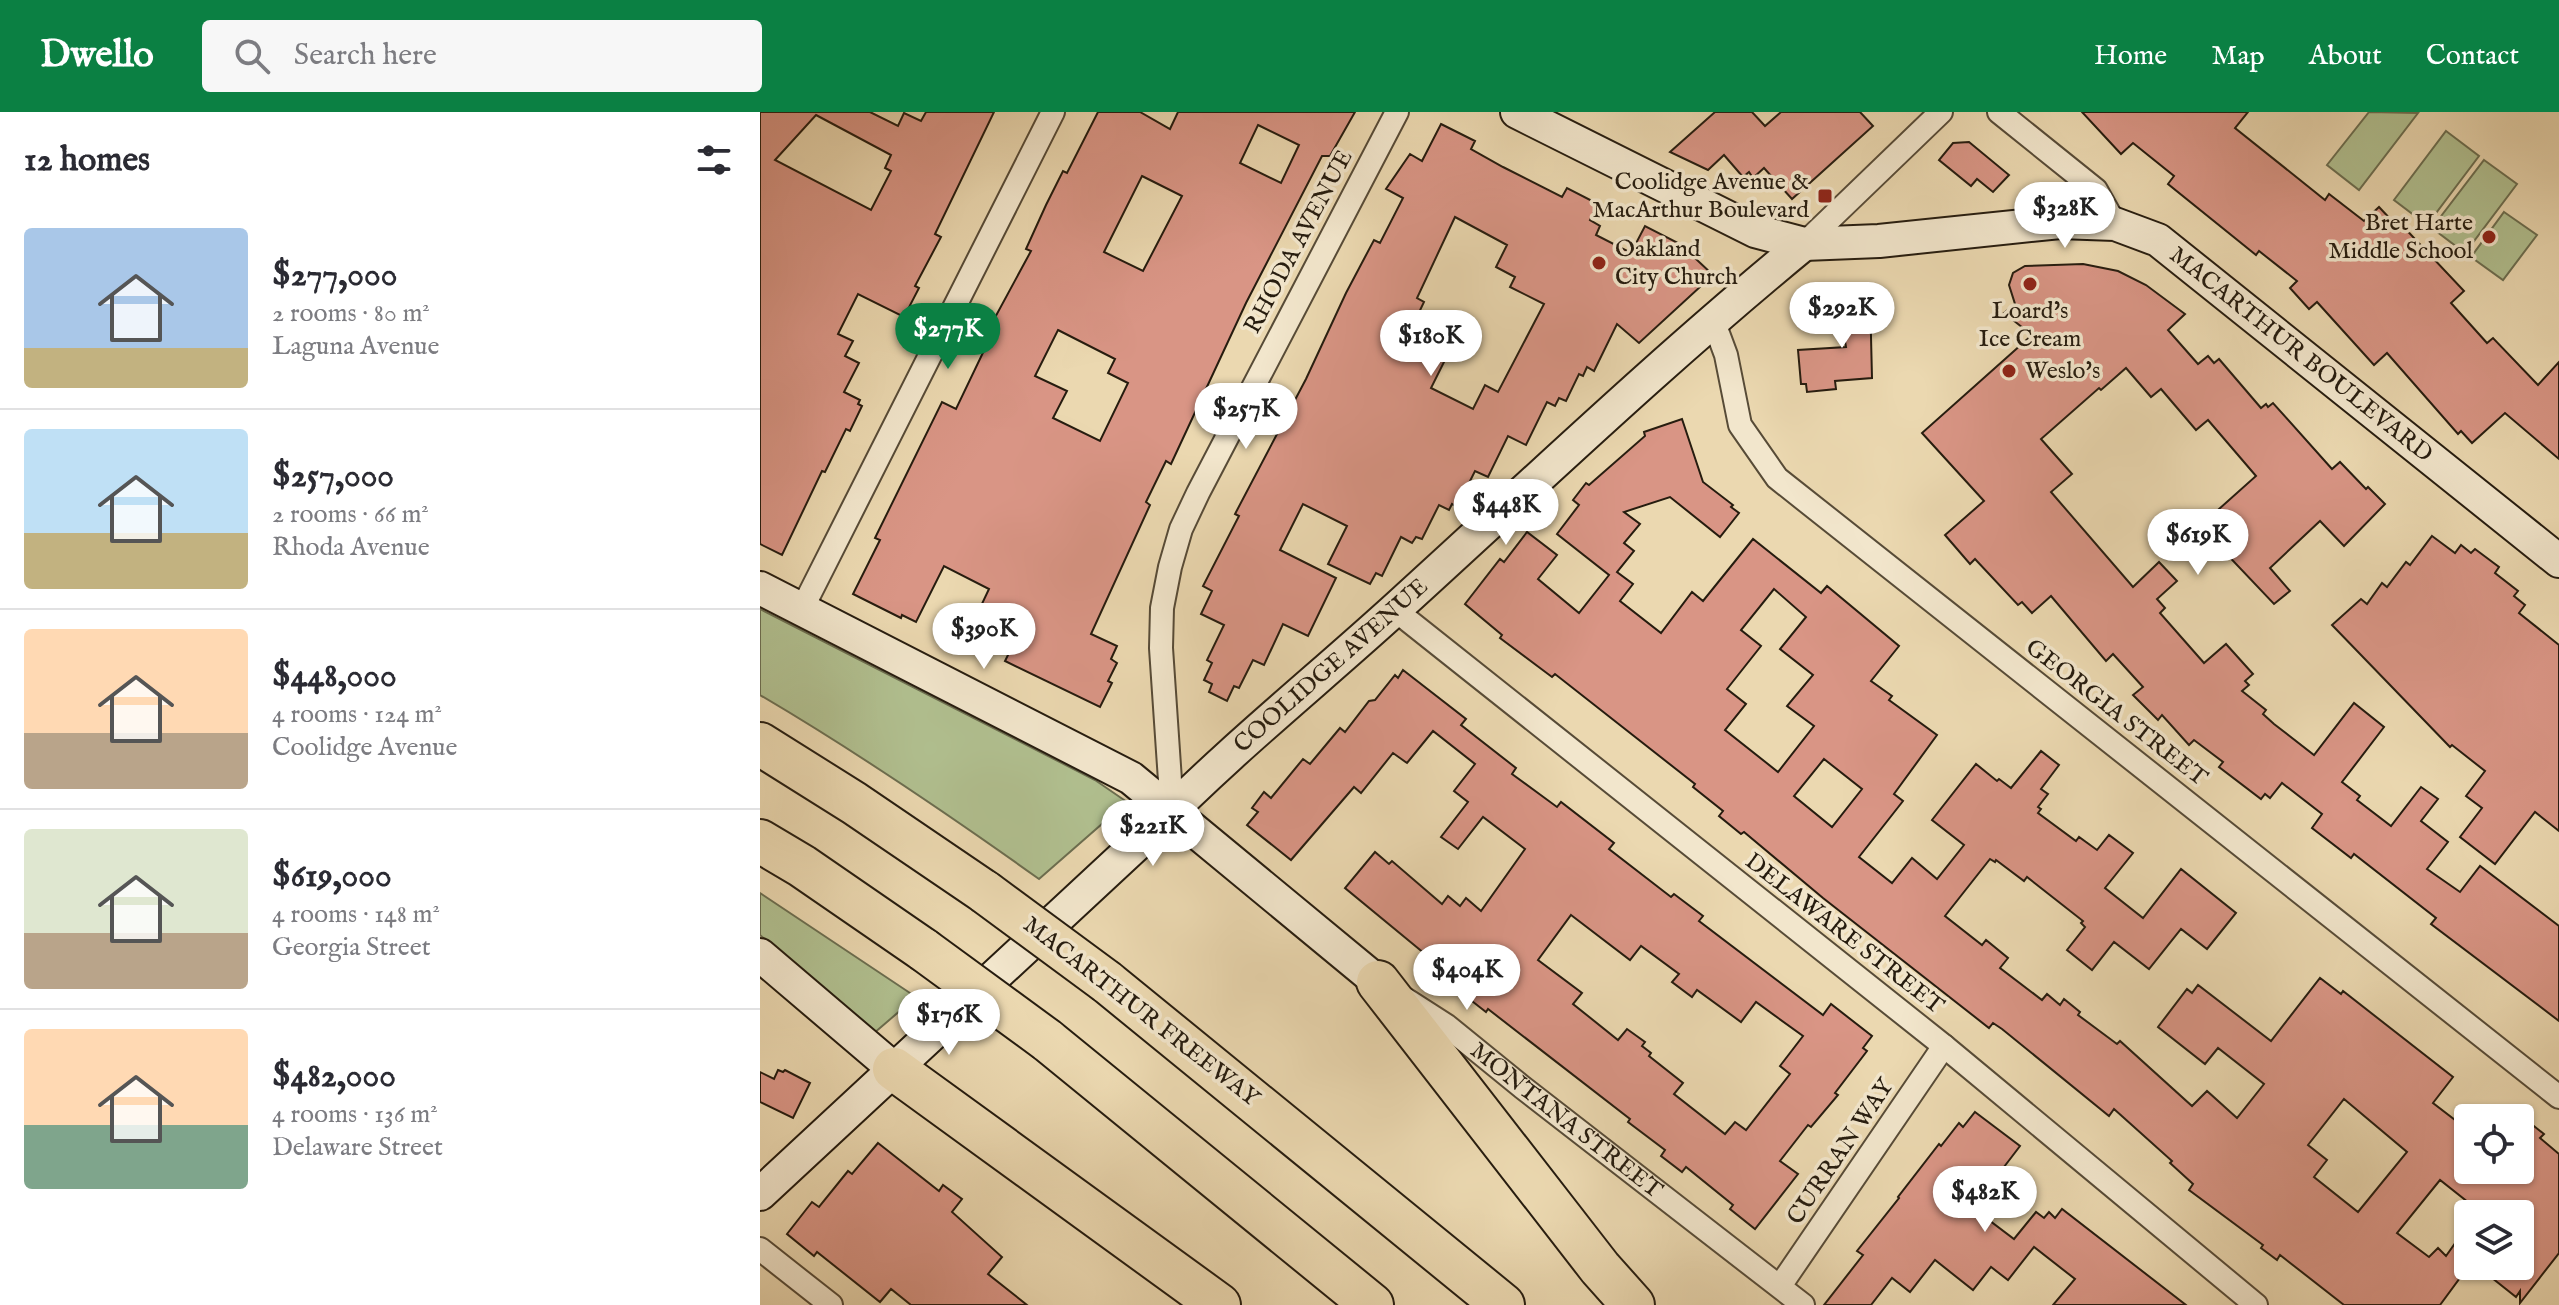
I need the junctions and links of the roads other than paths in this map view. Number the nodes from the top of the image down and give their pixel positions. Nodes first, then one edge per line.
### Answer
1 (1053, 112) edge
2 (1397, 112) edge
3 (1517, 112) edge
4 (1941, 112) edge
5 (1999, 112) edge
6 (2115, 224) junction
7 (1804, 244) junction
8 (1713, 320) junction
9 (2559, 561) edge
10 (760, 588) edge
11 (802, 609) junction
12 (1395, 610) junction
13 (760, 744) edge
14 (1172, 810) junction
15 (760, 841) edge
16 (760, 955) edge
17 (1378, 982) junction
18 (1944, 1046) junction
19 (894, 1069) junction
20 (2559, 1097) edge
21 (760, 1194) edge
22 (760, 1249) edge
23 (1780, 1286) junction
24 (831, 1305) edge
25 (1219, 1305) edge
26 (1372, 1305) edge
27 (1503, 1305) edge
28 (1633, 1305) edge
29 (1803, 1305) edge
30 (2256, 1305) edge

1 - 11 street
2 - 14 street, RHODA AVENUE
3 - 7 street, MACARTHUR BOULEVARD
4 - 7 street, COOLIDGE AVENUE
5 - 6 street
6 - 7 street, MACARTHUR BOULEVARD
6 - 9 street, MACARTHUR BOULEVARD
7 - 8 street, COOLIDGE AVENUE
8 - 12 street, COOLIDGE AVENUE
8 - 20 street, GEORGIA STREET
10 - 11 street, MONTANA STREET
11 - 14 street, MONTANA STREET
12 - 14 street, COOLIDGE AVENUE
12 - 18 street, DELAWARE STREET
13 - 27 highway, MACARTHUR FREEWAY, bridge
14 - 17 street, MONTANA STREET
14 - 19 street, COOLIDGE AVENUE
15 - 26 highway, bridge
16 - 19 street
17 - 23 street, MONTANA STREET
17 - 28 highway
18 - 23 street, CURRAN WAY
18 - 30 street, DELAWARE STREET
19 - 21 street, COOLIDGE AVENUE
19 - 25 highway
22 - 24 street
23 - 29 street, MONTANA STREET

